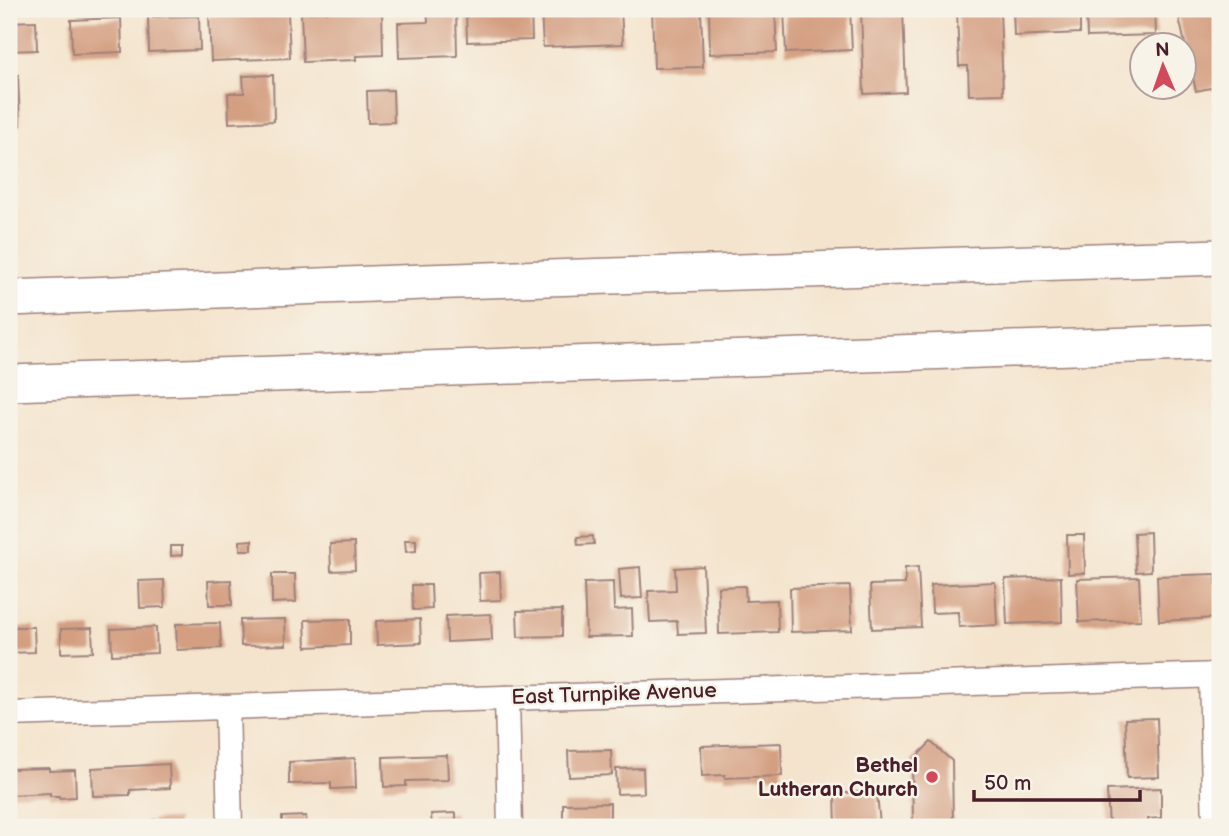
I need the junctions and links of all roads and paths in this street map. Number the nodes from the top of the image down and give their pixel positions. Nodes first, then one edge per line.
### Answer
1 (1220, 257) edge
2 (17, 298) edge
3 (1220, 342) edge
4 (13, 383) edge
5 (1216, 675) edge
6 (507, 698) junction
7 (227, 707) junction
8 (9, 714) edge
9 (230, 827) edge
10 (510, 827) edge
11 (1214, 827) edge

1 - 2 highway
3 - 4 highway
5 - 6 street, East Turnpike Avenue
5 - 11 street
6 - 7 street, East Turnpike Avenue
6 - 10 street
7 - 8 street, East Turnpike Avenue
7 - 9 street

